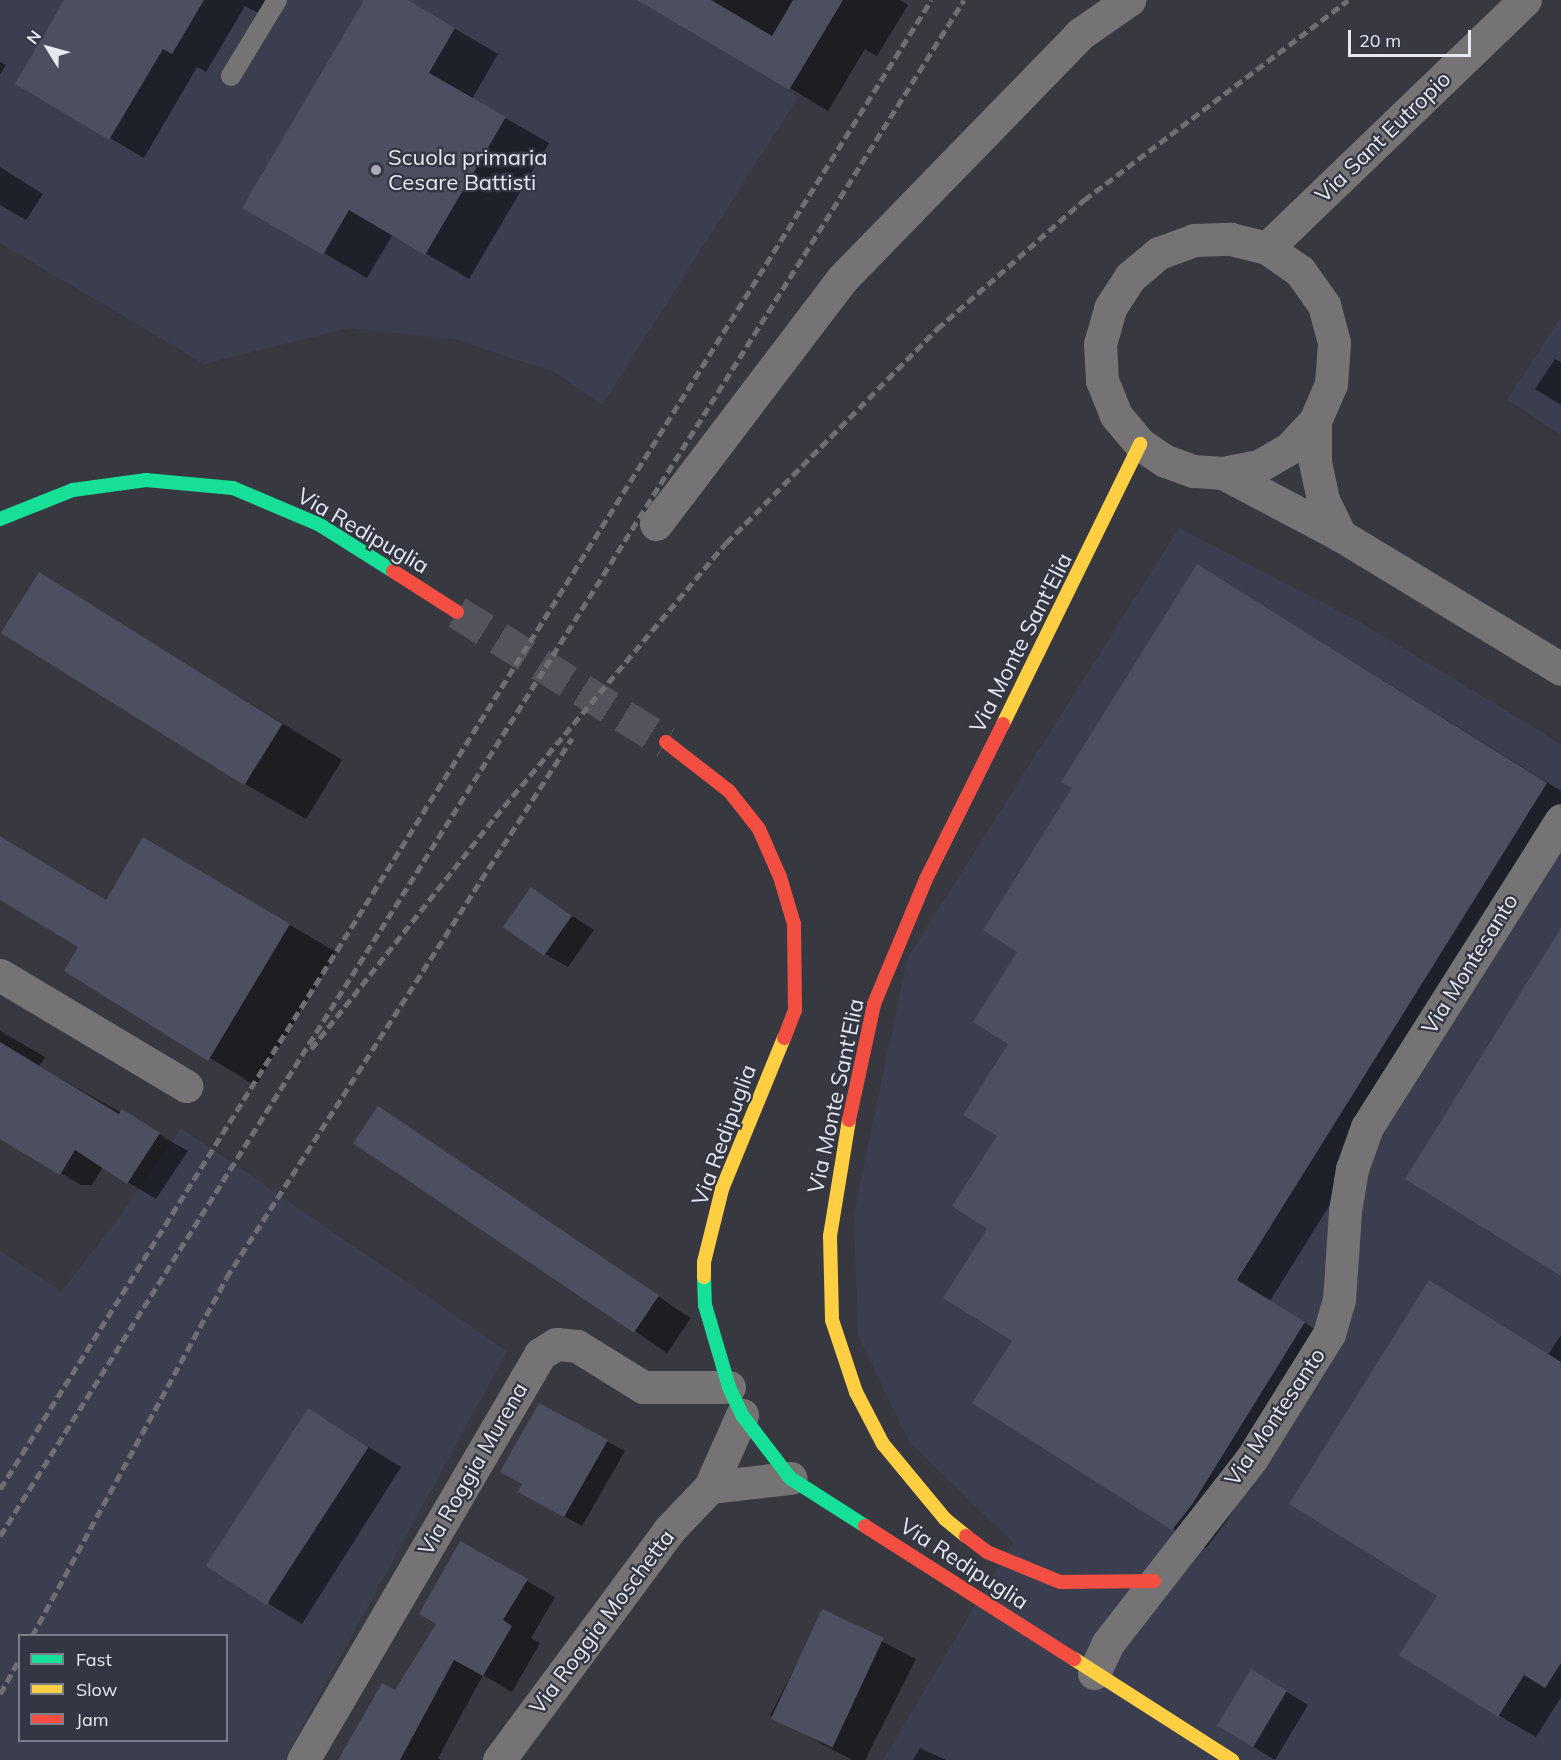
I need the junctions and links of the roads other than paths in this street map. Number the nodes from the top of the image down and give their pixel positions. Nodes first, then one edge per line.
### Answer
1 (277, 0) edge
2 (1129, 0) edge
3 (1525, 0) edge
4 (231, 76) dead end
5 (1267, 248) junction
6 (1315, 421) junction
7 (1140, 444) junction
8 (1223, 473) junction
9 (0, 519) edge
10 (656, 524) dead end
11 (1340, 535) junction
12 (457, 612) tunnel mouth
13 (1561, 669) edge
14 (666, 742) tunnel mouth
15 (1561, 820) edge
16 (0, 975) edge
17 (186, 1086) dead end
18 (735, 1401) junction
19 (790, 1478) junction
20 (710, 1487) junction
21 (1154, 1581) junction
22 (1094, 1673) junction
23 (303, 1760) edge
24 (499, 1760) edge
25 (1232, 1760) edge

1 - 4 lane
2 - 10 street
3 - 5 street, Via Sant Eutropio
5 - 6 street
5 - 7 street
6 - 8 street
6 - 11 street
7 - 8 street
7 - 21 street, Via Monte Sant'Elia
8 - 11 street
9 - 12 street, Via Redipuglia
11 - 13 street
14 - 18 street, Via Redipuglia
15 - 21 street, Via Montesanto
16 - 17 street
18 - 19 street, Via Redipuglia
18 - 20 street, Via Roggia Moschetta
18 - 23 street, Via Roggia Murena
19 - 20 street
19 - 22 street, Via Redipuglia
20 - 24 street, Via Roggia Moschetta
21 - 22 street, Via Montesanto
22 - 25 street, Via Redipuglia

